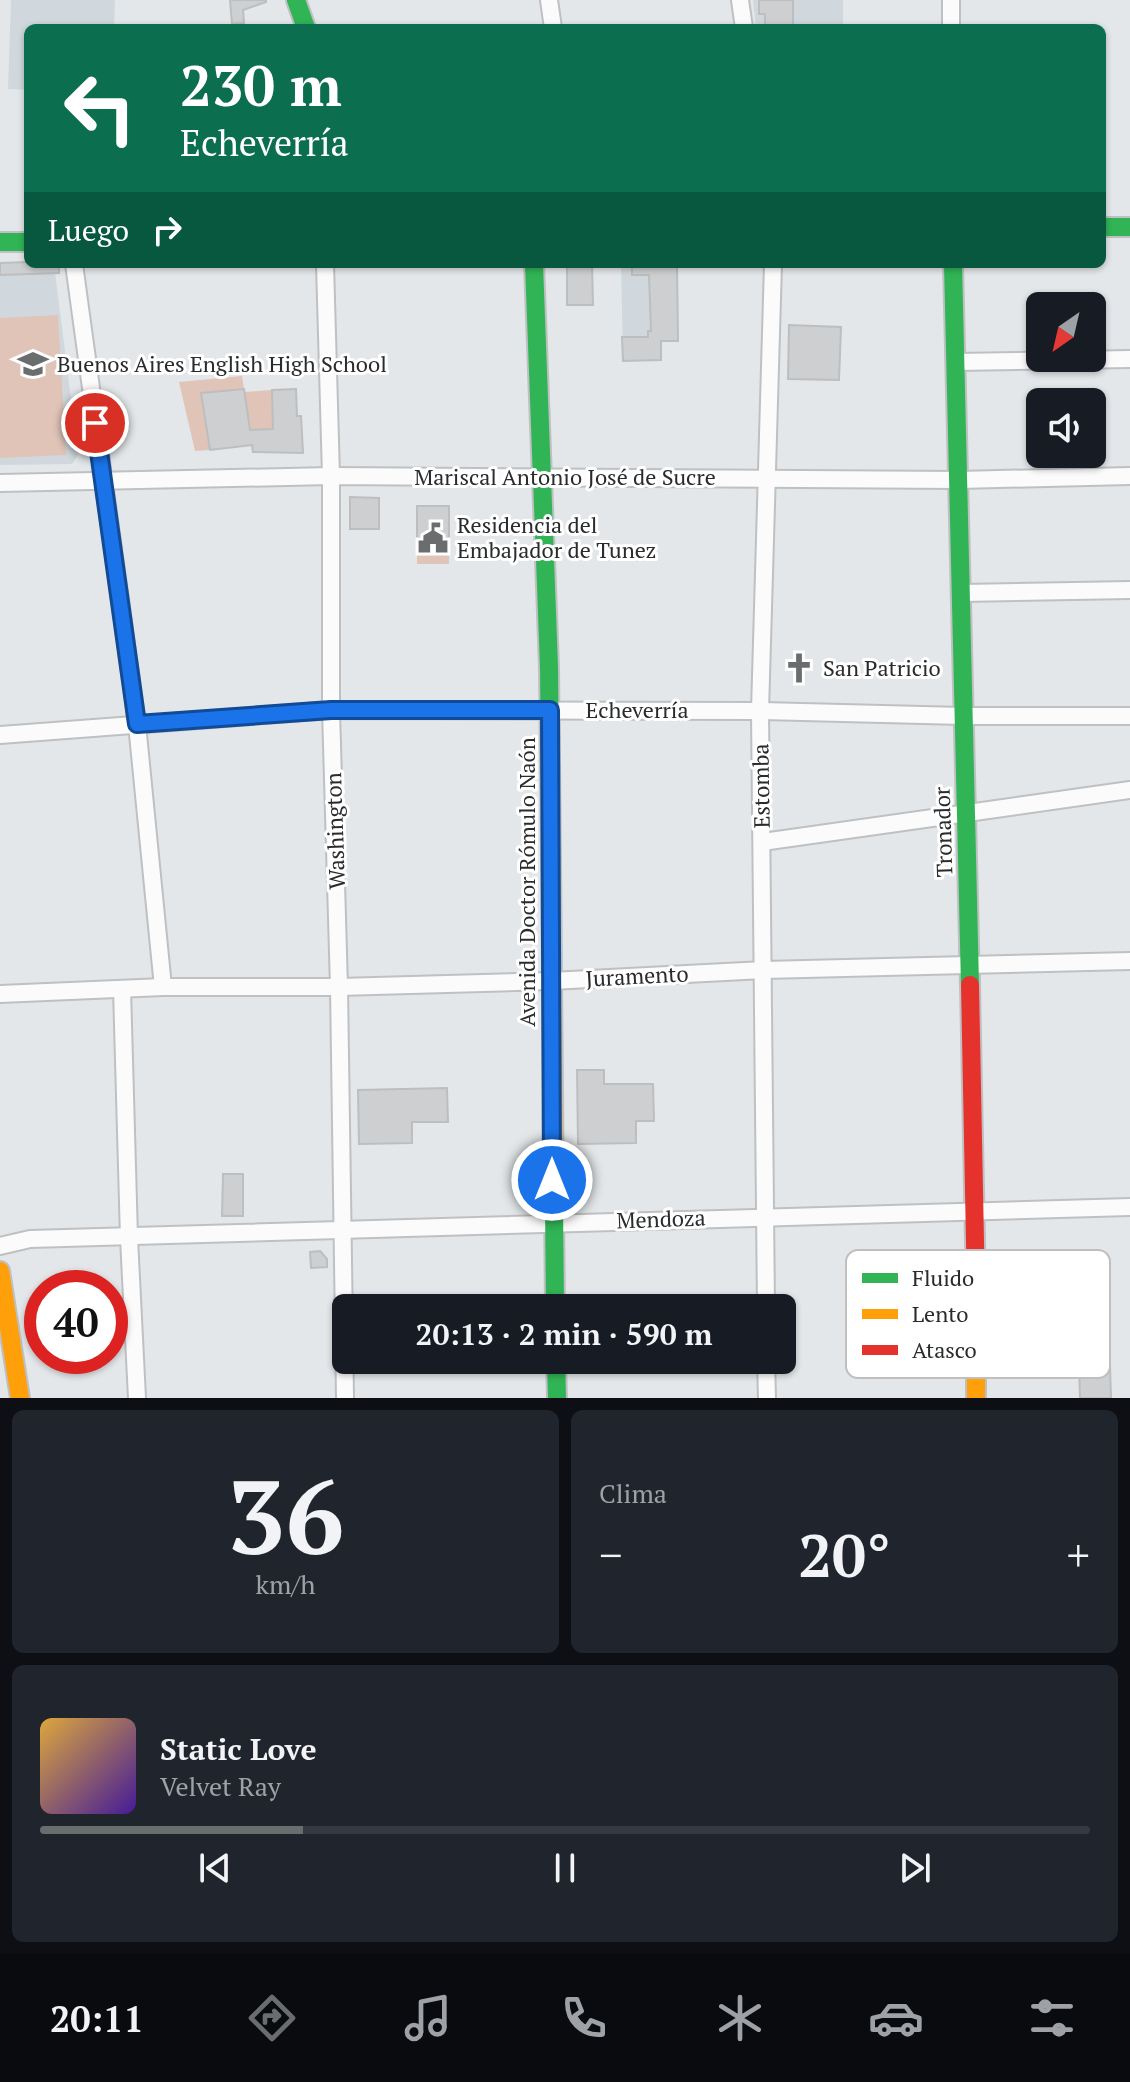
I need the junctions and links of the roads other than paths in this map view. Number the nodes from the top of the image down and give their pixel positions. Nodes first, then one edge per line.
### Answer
1 (296, 0) edge
2 (549, 0) edge
3 (740, 0) edge
4 (951, 0) edge
5 (305, 24) edge
6 (552, 24) edge
7 (743, 24) edge
8 (951, 24) edge
9 (1106, 227) edge
10 (1130, 227) edge
11 (0, 242) edge
12 (24, 242) edge
13 (75, 268) edge
14 (325, 268) edge
15 (534, 268) edge
16 (773, 268) edge
17 (953, 268) edge
18 (1130, 359) edge
19 (956, 362) junction
20 (331, 476) junction
21 (543, 476) junction
22 (1130, 476) edge
23 (765, 478) junction
24 (959, 480) junction
25 (102, 482) junction
26 (0, 483) edge
27 (1130, 590) edge
28 (961, 593) junction
29 (331, 710) junction
30 (550, 710) junction
31 (760, 711) junction
32 (963, 716) junction
33 (1130, 716) edge
34 (137, 724) junction
35 (0, 735) edge
36 (1130, 790) edge
37 (967, 815) junction
38 (762, 842) junction
39 (1130, 961) edge
40 (970, 965) junction
41 (764, 970) junction
42 (551, 981) junction
43 (163, 987) junction
44 (339, 987) junction
45 (122, 989) junction
46 (0, 994) edge
47 (1130, 1207) edge
48 (976, 1212) junction
49 (765, 1216) junction
50 (553, 1223) junction
51 (342, 1231) junction
52 (129, 1238) junction
53 (0, 1246) edge
54 (976, 1250) edge
55 (0, 1271) edge
56 (555, 1294) edge
57 (766, 1294) edge
58 (556, 1374) edge
59 (766, 1374) edge
60 (20, 1398) edge
61 (137, 1398) edge
62 (345, 1398) edge
63 (557, 1398) edge
64 (767, 1398) edge

1 - 5 street
2 - 6 street
3 - 7 street
4 - 8 street
9 - 10 street
11 - 12 street
13 - 25 street
14 - 20 street, Washington
15 - 21 street, Avenida Doctor Rómulo Naón
16 - 23 street, Estomba
17 - 19 street, Tronador
18 - 19 street
19 - 24 street, Tronador
20 - 21 street, Mariscal Antonio José de Sucre
20 - 25 street, Mariscal Antonio José de Sucre
20 - 29 street, Washington
21 - 23 street, Mariscal Antonio José de Sucre
21 - 30 street, Avenida Doctor Rómulo Naón
22 - 24 street, Mariscal Antonio José de Sucre
23 - 24 street, Mariscal Antonio José de Sucre
23 - 31 street, Estomba
24 - 28 street, Tronador
25 - 26 street, Mariscal Antonio José de Sucre
25 - 34 street
27 - 28 street
28 - 32 street, Tronador
29 - 30 street, Echeverría
29 - 34 street, Echeverría
29 - 44 street, Washington
30 - 31 street, Echeverría
30 - 42 street, Avenida Doctor Rómulo Naón
31 - 32 street, Echeverría
31 - 38 street, Estomba
32 - 33 street, Echeverría
32 - 37 street, Tronador
34 - 35 street, Echeverría
34 - 43 street
36 - 37 street
37 - 38 street
37 - 40 street, Tronador
38 - 41 street, Estomba
39 - 40 street, Juramento
40 - 41 street, Juramento
40 - 48 street, Tronador
41 - 42 street, Juramento
41 - 49 street, Estomba
42 - 44 street, Juramento
42 - 50 street, Avenida Doctor Rómulo Naón
43 - 44 street, Juramento
43 - 45 street, Juramento
44 - 51 street, Washington
45 - 46 street, Juramento
45 - 52 street
47 - 48 street, Mendoza
48 - 49 street, Mendoza
48 - 54 street, Tronador
49 - 50 street, Mendoza
49 - 57 street, Estomba
50 - 51 street, Mendoza
50 - 56 street, Avenida Doctor Rómulo Naón
51 - 52 street, Mendoza
51 - 62 street, Washington
52 - 53 street, Mendoza
52 - 61 street
55 - 60 street
58 - 63 street
59 - 64 street

